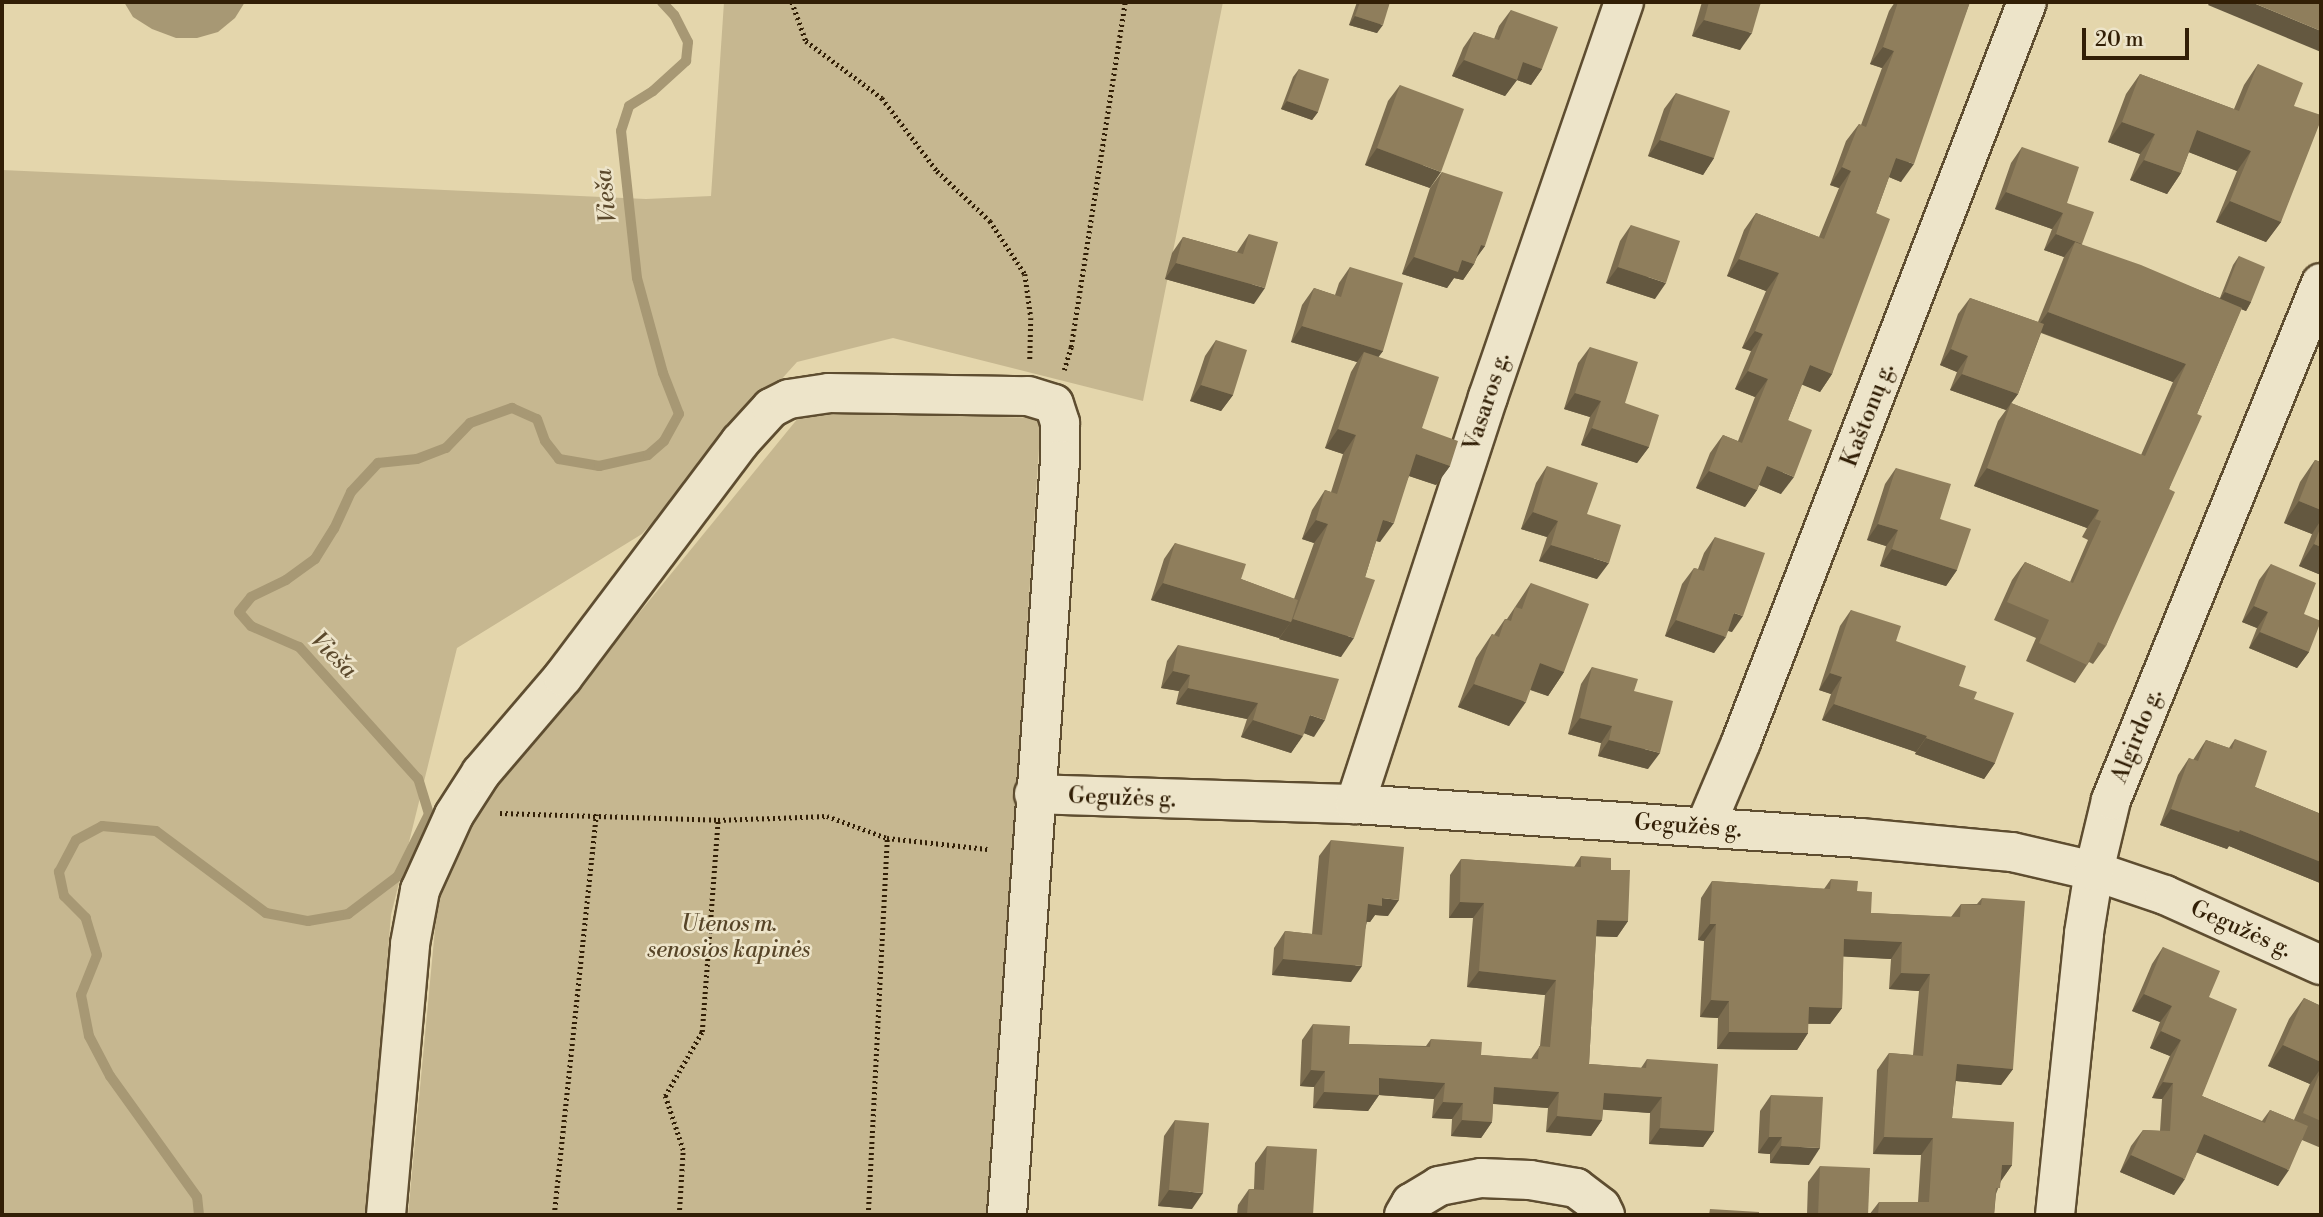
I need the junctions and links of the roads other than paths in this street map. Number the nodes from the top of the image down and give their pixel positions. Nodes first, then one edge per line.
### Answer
1 (1624, 2) edge
2 (2027, 2) edge
3 (2321, 283) edge
4 (1034, 794) junction
5 (1355, 804) junction
6 (1705, 827) junction
7 (2094, 871) junction
8 (2321, 965) edge
9 (386, 1215) edge
10 (1007, 1215) edge
11 (1404, 1215) edge
12 (1605, 1215) edge
13 (2055, 1215) edge

1 - 5 street, Vasaros g.
2 - 6 street, Kaštonų g.
3 - 7 street, Algirdo g.
4 - 5 street, Gegužės g.
4 - 9 street
4 - 10 street
5 - 6 street, Gegužės g.
6 - 7 street, Gegužės g.
7 - 8 street, Gegužės g.
7 - 13 street, Algirdo g.
11 - 12 street

